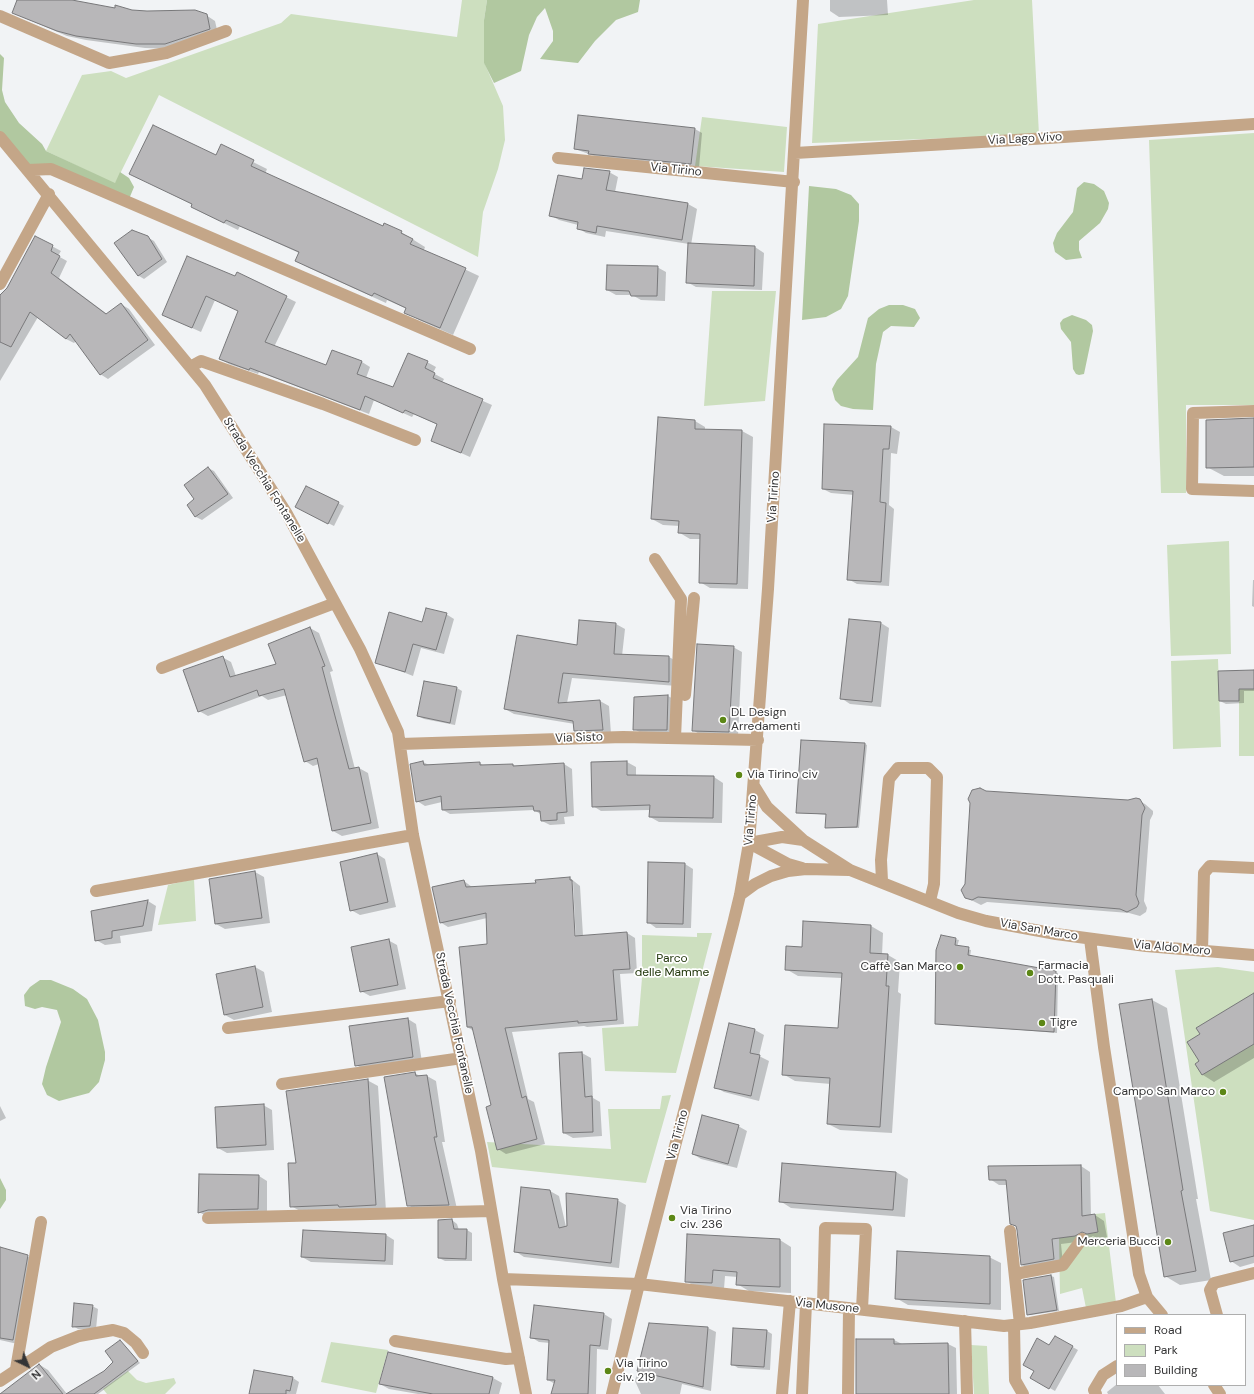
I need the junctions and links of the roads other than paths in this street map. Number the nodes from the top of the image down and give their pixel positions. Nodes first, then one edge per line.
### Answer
1 (803, 0) edge
2 (0, 16) edge
3 (226, 31) dead end
4 (1254, 124) edge
5 (0, 137) edge
6 (795, 152) junction
7 (558, 158) dead end
8 (28, 170) junction
9 (794, 182) junction
10 (49, 194) junction
11 (0, 284) edge
12 (470, 349) dead end
13 (190, 367) junction
14 (1254, 411) edge
15 (415, 440) dead end
16 (1254, 491) edge
17 (655, 559) dead end
18 (694, 598) dead end
19 (335, 603) junction
20 (162, 668) dead end
21 (678, 738) junction
22 (758, 740) junction
23 (400, 744) junction
24 (754, 786) junction
25 (413, 835) junction
26 (803, 840) junction
27 (749, 843) junction
28 (1254, 868) edge
29 (806, 869) junction
30 (850, 870) junction
31 (882, 881) junction
32 (96, 891) dead end
33 (740, 895) junction
34 (930, 901) junction
35 (1090, 939) junction
36 (1202, 951) junction
37 (1254, 955) edge
38 (450, 1001) junction
39 (228, 1028) dead end
40 (462, 1058) junction
41 (282, 1084) dead end
42 (492, 1211) junction
43 (208, 1218) dead end
44 (41, 1222) dead end
45 (1010, 1231) dead end
46 (1082, 1239) dead end
47 (1254, 1273) edge
48 (1015, 1274) junction
49 (503, 1280) junction
50 (639, 1284) junction
51 (1147, 1297) junction
52 (790, 1301) junction
53 (806, 1303) junction
54 (823, 1305) junction
55 (849, 1308) junction
56 (862, 1309) junction
57 (1161, 1314) edge
58 (1217, 1314) edge
59 (966, 1321) junction
60 (1017, 1324) junction
61 (395, 1341) dead end
62 (143, 1353) dead end
63 (519, 1358) junction
64 (1116, 1367) edge
65 (16, 1368) junction
66 (0, 1381) edge
67 (526, 1394) edge
68 (612, 1394) edge
69 (782, 1394) edge
70 (802, 1394) edge
71 (848, 1394) edge
72 (967, 1394) edge
73 (1023, 1394) edge
74 (1096, 1394) edge

1 - 6 street, Via Tirino
2 - 3 street
4 - 6 street, Via Lago Vivo
5 - 8 street, Strada Vecchia Fontanelle
6 - 9 street, Via Tirino
7 - 9 street, Via Tirino
8 - 10 street, Strada Vecchia Fontanelle
8 - 12 street
9 - 22 street, Via Tirino
10 - 11 street
10 - 13 street, Strada Vecchia Fontanelle
13 - 15 street
13 - 19 street, Strada Vecchia Fontanelle
14 - 16 street
17 - 21 street
18 - 21 street
19 - 20 street
19 - 23 street, Strada Vecchia Fontanelle
21 - 22 street, Via Sisto
21 - 23 street, Via Sisto
22 - 24 street, Via Tirino
23 - 25 street, Strada Vecchia Fontanelle
24 - 26 street, Via San Marco
24 - 27 street, Via Tirino
25 - 32 street
25 - 38 street, Strada Vecchia Fontanelle
26 - 27 street, Via San Marco
26 - 30 street, Via San Marco
27 - 29 street, Via San Marco
27 - 33 street, Via Tirino
28 - 36 street
29 - 30 street, Via San Marco
29 - 33 street, Via San Marco
30 - 31 street, Via San Marco
31 - 34 street, Via San Marco
31 - 34 street
33 - 50 street, Via Tirino
34 - 35 street, Via San Marco
35 - 36 street, Via Aldo Moro
35 - 51 street, Via San Marco
36 - 37 street, Via Aldo Moro
38 - 39 street
38 - 40 street, Strada Vecchia Fontanelle
40 - 41 street
40 - 42 street, Strada Vecchia Fontanelle
42 - 43 street
42 - 49 street, Strada Vecchia Fontanelle
44 - 65 street
45 - 48 street
46 - 48 street
47 - 58 street
48 - 60 street
49 - 50 street, Via Musone
49 - 63 street, Strada Vecchia Fontanelle
50 - 52 street, Via Musone
50 - 68 street, Via Tirino
51 - 57 street
51 - 60 street, Via Musone
52 - 53 street, Via Musone
52 - 69 street
53 - 54 street, Via Musone
53 - 70 street
54 - 55 street, Via Musone
54 - 56 street
55 - 56 street, Via Musone
55 - 71 street
56 - 59 street, Via Musone
59 - 60 street, Via Musone
59 - 72 street
60 - 73 street
61 - 63 street
62 - 65 street
63 - 67 street, Strada Vecchia Fontanelle
64 - 74 street
65 - 66 street

